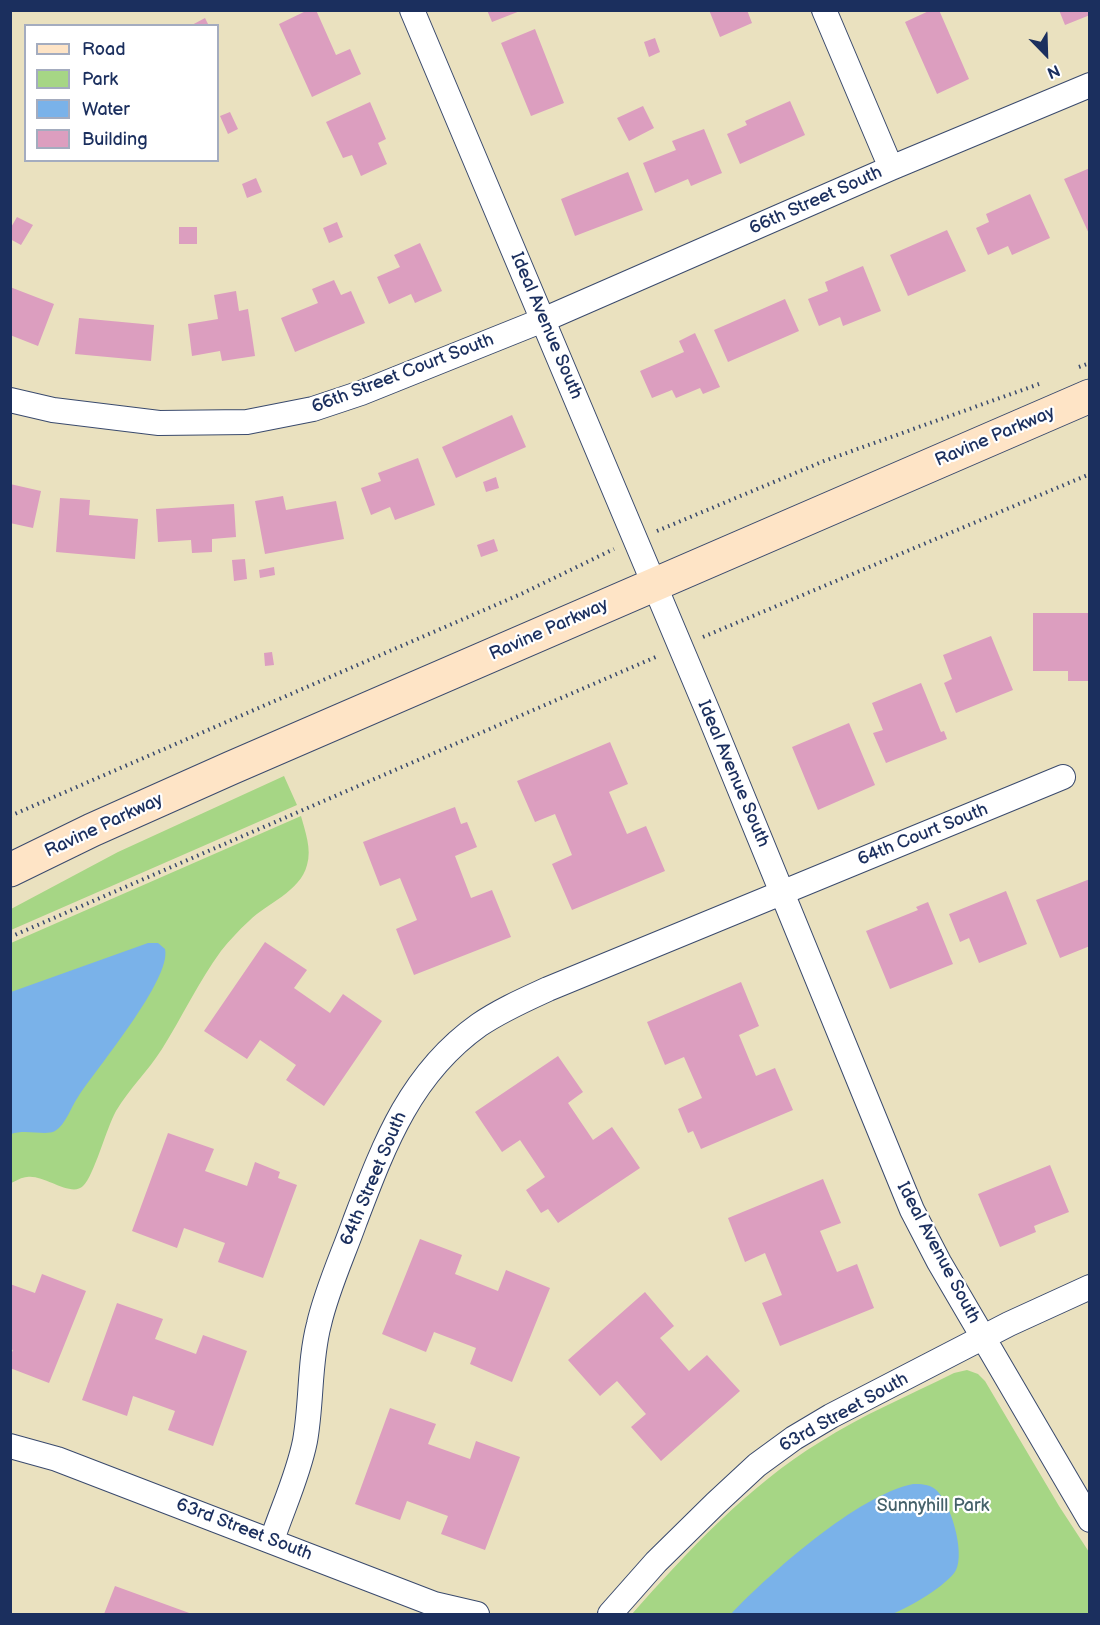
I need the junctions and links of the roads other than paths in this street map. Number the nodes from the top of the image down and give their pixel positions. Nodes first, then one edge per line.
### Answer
1 (412, 10) edge
2 (824, 10) edge
3 (1089, 85) edge
4 (891, 168) junction
5 (543, 320) junction
6 (1081, 383) edge
7 (10, 400) edge
8 (654, 584) junction
9 (1063, 777) dead end
10 (10, 870) edge
11 (782, 893) junction
12 (1089, 1287) edge
13 (984, 1338) junction
14 (10, 1446) edge
15 (1089, 1520) edge
16 (272, 1540) junction
17 (477, 1614) edge
18 (610, 1614) edge

1 - 5 street, Ideal Avenue South
2 - 4 street
3 - 4 street, 66th Street South
4 - 5 street, 66th Street South
5 - 7 street, 66th Street Court South
5 - 8 street, Ideal Avenue South
6 - 8 street, Ravine Parkway
8 - 10 street, Ravine Parkway
8 - 11 street, Ideal Avenue South
9 - 11 street, 64th Court South
11 - 13 street, Ideal Avenue South
11 - 16 street, 64th Street South
12 - 13 street, 63rd Street South
13 - 15 street, Ideal Avenue South
13 - 18 street, 63rd Street South
14 - 16 street, 63rd Street South
16 - 17 street, 63rd Street South

